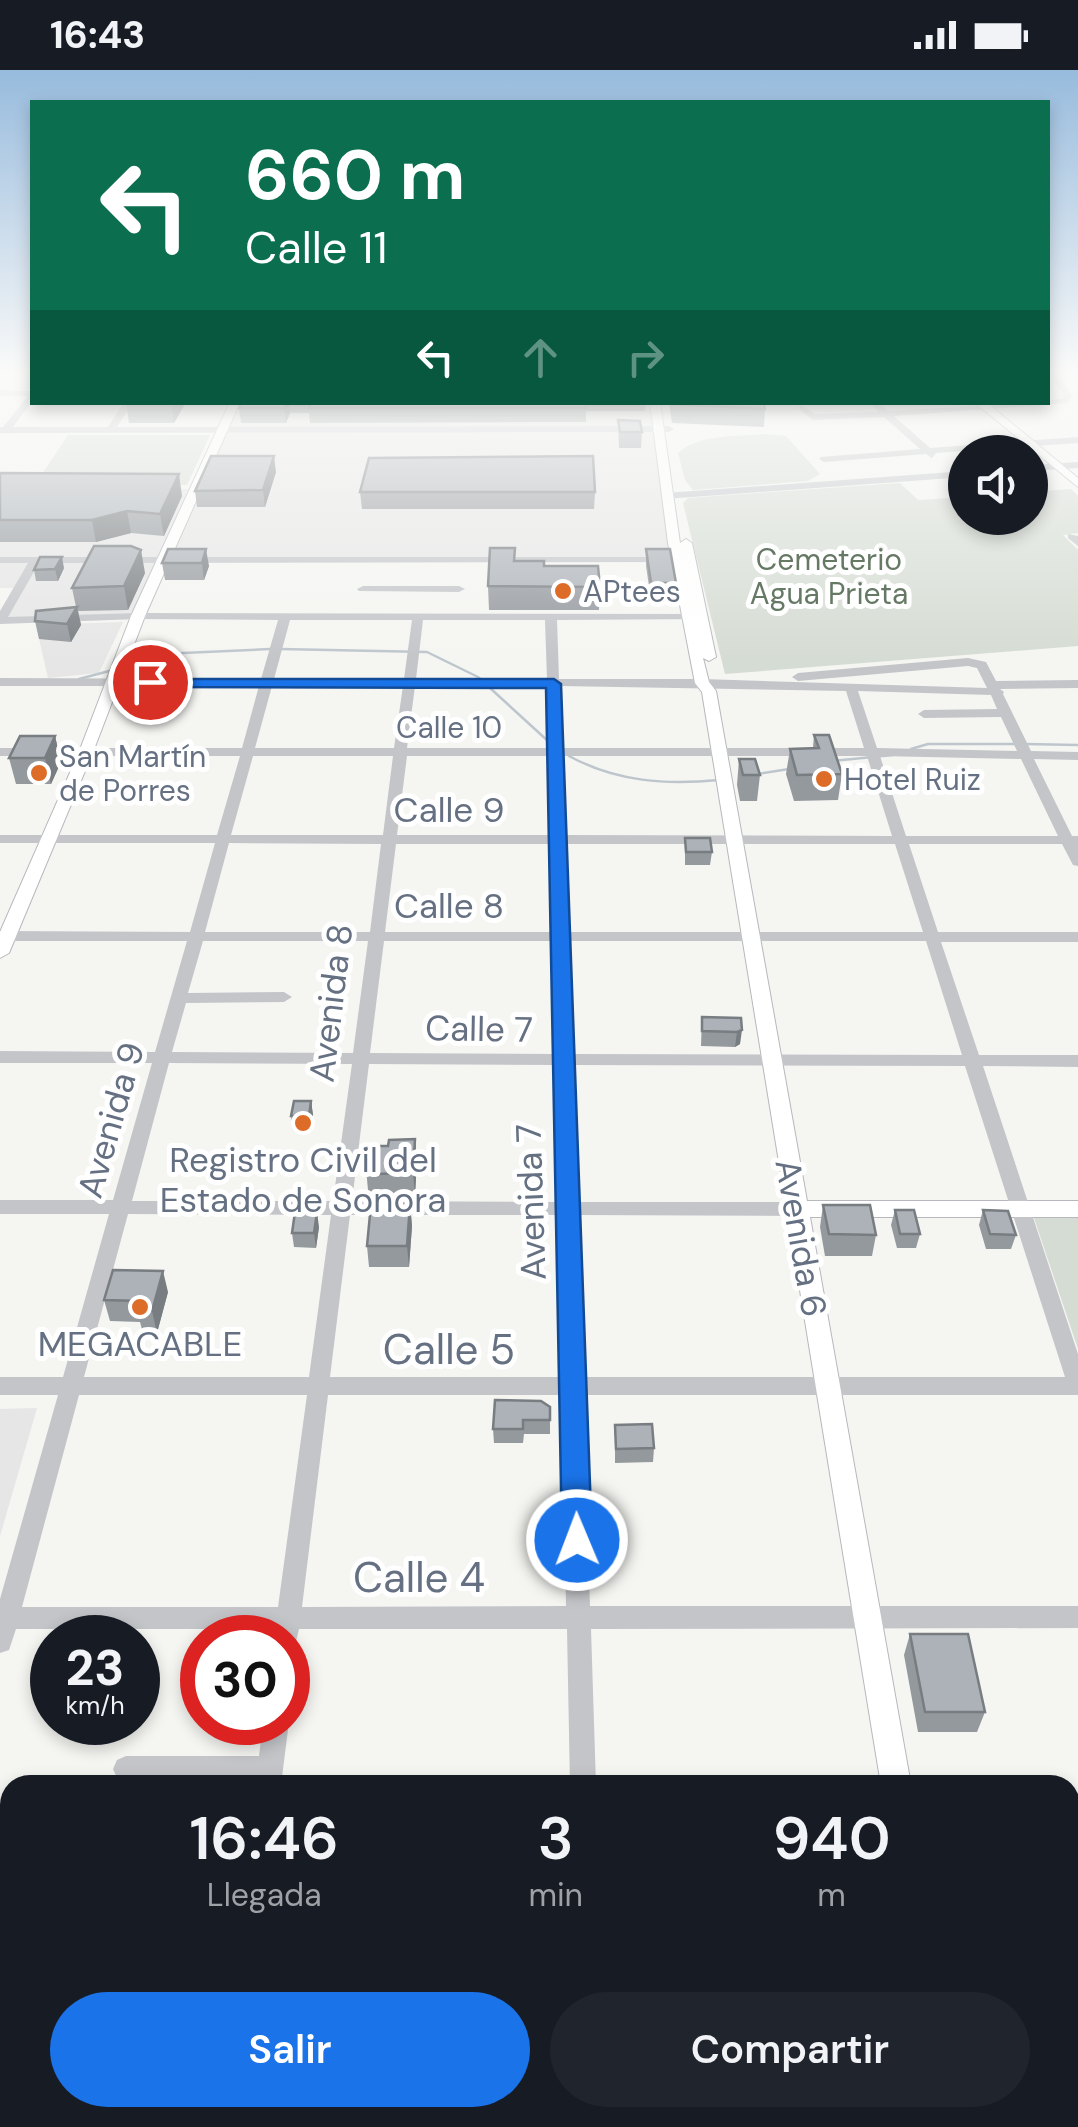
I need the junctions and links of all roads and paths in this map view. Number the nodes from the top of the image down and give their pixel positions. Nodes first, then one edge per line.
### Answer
1 (203, 470) edge
2 (668, 470) edge
3 (835, 470) edge
4 (948, 475) edge
5 (847, 483) junction
6 (175, 489) edge
7 (195, 489) junction
8 (671, 495) junction
9 (0, 560) edge
10 (35, 560) junction
11 (162, 560) junction
12 (369, 560) junction
13 (463, 560) junction
14 (684, 560) junction
15 (363, 588) junction
16 (460, 589) junction
17 (138, 616) junction
18 (285, 616) junction
19 (357, 616) junction
20 (418, 616) junction
21 (456, 616) junction
22 (551, 617) junction
23 (701, 617) junction
24 (686, 618) junction
25 (0, 621) edge
26 (115, 673) junction
27 (0, 682) edge
28 (266, 682) junction
29 (410, 683) junction
30 (554, 684) junction
31 (774, 684) junction
32 (1078, 684) edge
33 (708, 686) junction
34 (851, 688) junction
35 (996, 688) junction
36 (1008, 713) junction
37 (924, 714) dead end
38 (1024, 750) junction
39 (0, 752) edge
40 (86, 752) junction
41 (247, 752) junction
42 (401, 752) junction
43 (556, 752) junction
44 (717, 752) junction
45 (871, 752) junction
46 (1078, 756) edge
47 (0, 840) edge
48 (49, 840) junction
49 (222, 840) junction
50 (390, 840) junction
51 (559, 840) junction
52 (731, 840) junction
53 (900, 840) junction
54 (1073, 840) edge
55 (1078, 862) edge
56 (4, 936) edge
57 (196, 936) junction
58 (377, 936) junction
59 (562, 936) junction
60 (748, 936) junction
61 (932, 936) junction
62 (1078, 936) edge
63 (0, 953) edge
64 (284, 997) dead end
65 (179, 998) junction
66 (0, 1058) edge
67 (162, 1058) junction
68 (362, 1058) junction
69 (564, 1060) junction
70 (770, 1060) junction
71 (973, 1060) junction
72 (1078, 1060) edge
73 (0, 1207) edge
74 (120, 1208) junction
75 (342, 1208) junction
76 (568, 1209) junction
77 (796, 1209) junction
78 (1022, 1209) junction
79 (1078, 1209) edge
80 (0, 1386) edge
81 (71, 1386) junction
82 (319, 1386) junction
83 (573, 1386) junction
84 (826, 1386) junction
85 (1078, 1386) edge
86 (290, 1615) edge
87 (866, 1617) junction
88 (1078, 1617) edge
89 (579, 1618) junction
90 (2, 1626) edge
91 (180, 1627) edge
92 (310, 1627) edge
93 (273, 1745) edge
94 (126, 1768) dead end
95 (237, 1775) edge
96 (269, 1775) edge
97 (583, 1775) edge
98 (894, 1775) edge

1 - 7 main road
2 - 8 main road, Avenida 6
3 - 5 street
4 - 5 street
5 - 8 street
6 - 7 street
7 - 11 main road
8 - 14 main road, Avenida 6
9 - 10 street
10 - 11 street
10 - 25 street
11 - 12 street
11 - 17 main road
12 - 13 street
12 - 15 street
13 - 14 street
13 - 16 street
14 - 23 main road, Avenida 6
14 - 24 main road, Avenida 6
15 - 16 street
15 - 19 street
16 - 21 street
17 - 18 street
17 - 25 street
17 - 26 main road
18 - 19 street
18 - 28 street, Avenida 9
19 - 20 street
20 - 21 street
20 - 29 street, Avenida 8
21 - 22 street
22 - 24 street
22 - 30 street, Avenida 7
23 - 24 street
23 - 33 main road, Avenida 6
24 - 33 main road, Avenida 6
26 - 27 street
26 - 28 street
26 - 40 main road
28 - 29 street
28 - 41 street, Avenida 9
29 - 30 street
29 - 42 street, Avenida 8
30 - 33 street
30 - 43 street, Avenida 7
31 - 33 street
31 - 34 street
31 - 35 street
32 - 35 street
33 - 44 main road, Avenida 6
34 - 35 street
34 - 45 street
35 - 36 street
36 - 37 street
36 - 38 street
38 - 45 street, Calle 10
38 - 46 street, Calle 10
38 - 54 street
39 - 40 street, Calle 10
40 - 41 street, Calle 10
40 - 48 main road
41 - 42 street, Calle 10
41 - 49 street, Avenida 9
42 - 43 street, Calle 10
42 - 50 street, Avenida 8
43 - 44 street, Calle 10
43 - 51 street, Avenida 7
44 - 45 street, Calle 10
44 - 52 main road, Avenida 6
45 - 53 street
47 - 48 street, Calle 9
48 - 49 street, Calle 9
48 - 56 main road
49 - 50 street, Calle 9
49 - 57 street, Avenida 9
50 - 51 street, Calle 9
50 - 58 street, Avenida 8
51 - 52 street, Calle 9
51 - 59 street, Avenida 7
52 - 53 street, Calle 9
52 - 60 main road, Avenida 6
53 - 54 street, Calle 9
53 - 61 street
54 - 55 street
56 - 57 street, Calle 8
56 - 63 main road
57 - 58 street, Calle 8
57 - 65 street, Avenida 9
58 - 59 street, Calle 8
58 - 68 street, Avenida 8
59 - 60 street, Calle 8
59 - 69 street, Avenida 7
60 - 61 street, Calle 8
60 - 70 main road, Avenida 6
61 - 62 street, Calle 8
61 - 71 street
64 - 65 street
65 - 67 street, Avenida 9
66 - 67 street, Calle 7
67 - 68 street, Calle 7
67 - 74 street, Avenida 9
68 - 69 street, Calle 7
68 - 75 street, Avenida 8
69 - 70 street, Calle 7
69 - 76 street, Avenida 7
70 - 71 street, Calle 7
70 - 77 main road, Avenida 6
71 - 72 street, Calle 7
71 - 78 street
73 - 74 street
74 - 75 street
74 - 81 street, Avenida 9
75 - 76 street
75 - 82 street, Avenida 8
76 - 77 street
76 - 83 street, Avenida 7
77 - 78 main road
77 - 84 main road, Avenida 6
78 - 79 main road
78 - 85 street
80 - 81 street, Calle 5
81 - 82 street, Calle 5
81 - 90 street, Avenida 9
82 - 83 street, Calle 5
82 - 86 street, Avenida 8
83 - 84 street, Calle 5
83 - 89 street, Avenida 7
84 - 85 street, Calle 5
84 - 87 main road, Avenida 6
87 - 88 street, Calle 4
87 - 89 street, Calle 4
87 - 98 main road, Avenida 6
89 - 92 street, Calle 4
89 - 97 street, Avenida 7
90 - 91 street, Calle 4
93 - 96 street
94 - 95 street

